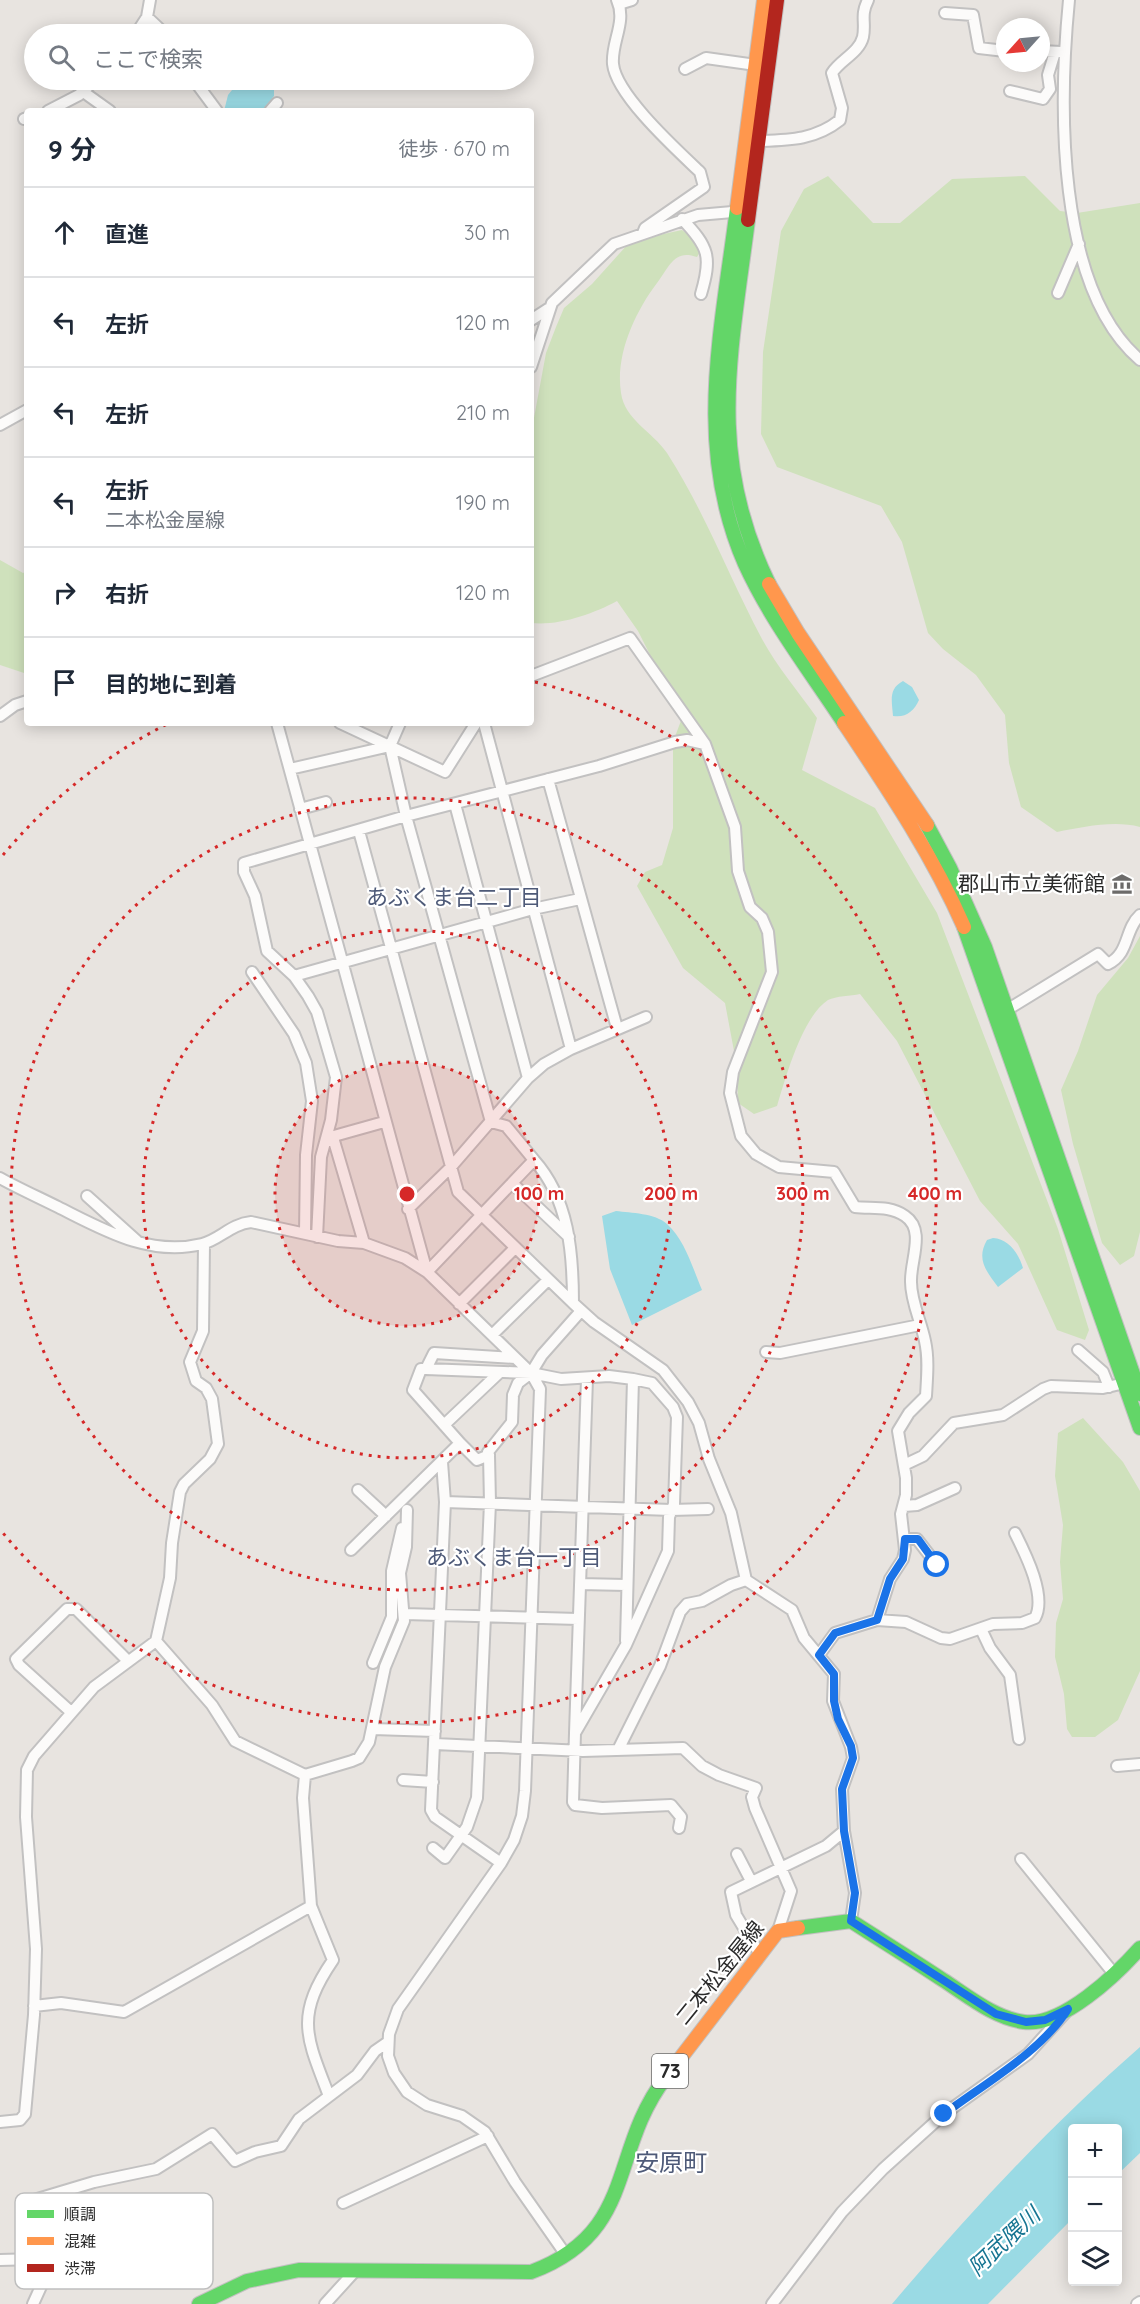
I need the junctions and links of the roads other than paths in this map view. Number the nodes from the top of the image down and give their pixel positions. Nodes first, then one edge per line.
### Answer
1 (150, 0) edge
2 (632, 0) edge
3 (764, 0) edge
4 (777, 0) edge
5 (868, 0) edge
6 (1069, 0) edge
7 (618, 2) edge
8 (945, 13) dead end
9 (147, 17) junction
10 (142, 24) edge
11 (154, 24) edge
12 (996, 50) edge
13 (1050, 51) edge
14 (1060, 52) junction
15 (756, 65) junction
16 (684, 69) dead end
17 (201, 90) edge
18 (1010, 91) dead end
19 (82, 92) joint
20 (53, 108) edge
21 (106, 108) edge
22 (215, 108) edge
23 (758, 141) junction
24 (742, 211) junction
25 (682, 219) junction
26 (643, 232) junction
27 (1079, 244) junction
28 (1058, 293) dead end
29 (701, 294) dead end
30 (548, 309) junction
31 (534, 318) edge
32 (534, 358) edge
33 (1140, 360) edge
34 (24, 412) edge
35 (0, 425) edge
36 (534, 675) edge
37 (24, 702) edge
38 (0, 716) edge
39 (278, 726) edge
40 (347, 726) edge
41 (399, 726) edge
42 (474, 726) edge
43 (485, 726) edge
44 (705, 744) junction
45 (390, 746) junction
46 (290, 769) junction
47 (548, 779) junction
48 (503, 791) junction
49 (326, 801) dead end
50 (455, 804) junction
51 (300, 809) junction
52 (406, 816) junction
53 (359, 831) junction
54 (309, 844) junction
55 (580, 899) junction
56 (533, 909) junction
57 (1140, 915) edge
58 (486, 922) junction
59 (439, 936) junction
60 (392, 950) junction
61 (341, 963) junction
62 (252, 972) dead end
63 (294, 976) junction
64 (1002, 1013) junction
65 (646, 1017) dead end
66 (617, 1028) junction
67 (571, 1048) junction
68 (528, 1078) junction
69 (384, 1122) junction
70 (491, 1122) junction
71 (330, 1141) junction
72 (534, 1160) junction
73 (450, 1167) junction
74 (0, 1178) edge
75 (512, 1183) junction
76 (87, 1196) dead end
77 (408, 1209) junction
78 (481, 1215) junction
79 (305, 1233) junction
80 (317, 1236) junction
81 (569, 1237) junction
82 (364, 1243) junction
83 (140, 1244) junction
84 (204, 1244) junction
85 (514, 1249) junction
86 (427, 1272) junction
87 (548, 1280) junction
88 (459, 1304) junction
89 (577, 1307) junction
90 (920, 1325) junction
91 (492, 1335) junction
92 (1078, 1350) dead end
93 (766, 1352) dead end
94 (515, 1358) junction
95 (426, 1369) junction
96 (501, 1372) junction
97 (531, 1373) junction
98 (633, 1378) junction
99 (587, 1379) junction
100 (1133, 1386) edge
101 (1109, 1387) junction
102 (444, 1425) junction
103 (1140, 1428) edge
104 (460, 1443) junction
105 (489, 1455) junction
106 (442, 1462) junction
107 (904, 1466) junction
108 (955, 1488) dead end
109 (358, 1490) dead end
110 (445, 1502) junction
111 (490, 1503) junction
112 (536, 1505) junction
113 (903, 1506) junction
114 (583, 1507) junction
115 (629, 1507) junction
116 (708, 1509) dead end
117 (671, 1510) junction
118 (386, 1516) junction
119 (1015, 1533) dead end
120 (905, 1539) junction
121 (351, 1550) dead end
122 (937, 1565) dead end
123 (746, 1580) junction
124 (580, 1584) junction
125 (626, 1585) junction
126 (405, 1614) junction
127 (439, 1614) junction
128 (485, 1616) junction
129 (532, 1618) junction
130 (578, 1619) junction
131 (877, 1620) junction
132 (981, 1629) junction
133 (156, 1641) junction
134 (626, 1645) junction
135 (819, 1655) junction
136 (128, 1661) junction
137 (373, 1663) dead end
138 (71, 1712) junction
139 (374, 1729) junction
140 (435, 1731) junction
141 (575, 1732) junction
142 (1019, 1738) dead end
143 (435, 1744) junction
144 (481, 1747) junction
145 (619, 1748) junction
146 (527, 1749) junction
147 (574, 1750) junction
148 (1140, 1764) edge
149 (1117, 1766) dead end
150 (305, 1775) junction
151 (403, 1780) dead end
152 (433, 1782) junction
153 (679, 1828) dead end
154 (844, 1831) junction
155 (462, 1834) junction
156 (433, 1848) dead end
157 (737, 1854) dead end
158 (1022, 1859) dead end
159 (501, 1863) junction
160 (782, 1865) junction
161 (751, 1881) junction
162 (311, 1906) junction
163 (851, 1921) junction
164 (778, 1931) junction
165 (1140, 1948) edge
166 (759, 1953) junction
167 (1134, 1962) edge
168 (1115, 1975) junction
169 (34, 2006) junction
170 (1068, 2009) junction
171 (388, 2042) junction
172 (329, 2096) junction
173 (0, 2122) edge
174 (488, 2136) junction
175 (57, 2193) edge
176 (343, 2203) dead end
177 (566, 2255) junction
178 (0, 2260) edge
179 (15, 2260) edge
180 (356, 2270) junction
181 (40, 2289) edge
182 (33, 2304) edge
183 (199, 2304) edge
184 (325, 2304) edge
185 (772, 2304) edge

1 - 9 street
2 - 7 street
3 - 15 street
4 - 23 street
5 - 23 street
6 - 14 street
7 - 26 street
8 - 12 street
9 - 10 street
9 - 11 street
13 - 14 street
14 - 18 street
14 - 27 street
15 - 16 street
15 - 24 street
17 - 22 street
19 - 20 street
19 - 21 street
23 - 24 street
24 - 25 street
24 - 64 street
25 - 26 street
25 - 29 street
26 - 30 street
27 - 28 street
27 - 33 street
30 - 31 street
30 - 32 street
34 - 35 street
36 - 44 street
37 - 38 street
39 - 46 street
40 - 45 street
41 - 45 street
42 - 45 street
43 - 48 street
44 - 47 street
44 - 90 street
45 - 46 street
45 - 52 street
46 - 51 street
47 - 48 street
47 - 55 street
48 - 50 street
48 - 56 street
49 - 51 street
50 - 52 street
50 - 58 street
51 - 54 street
52 - 53 street
52 - 59 street
53 - 54 street
53 - 60 street
54 - 61 street
54 - 63 street
55 - 56 street
55 - 66 street
56 - 58 street
56 - 67 street
57 - 64 street
58 - 59 street
58 - 68 street
59 - 60 street
59 - 70 street
60 - 61 street
60 - 73 street
61 - 63 street
61 - 69 street
62 - 79 street
63 - 71 street
64 - 100 street
65 - 66 street
66 - 67 street
67 - 68 street
68 - 70 street
69 - 71 street
69 - 77 street
70 - 72 street
70 - 73 street
71 - 80 street
71 - 82 street
72 - 75 street
72 - 81 street
73 - 77 street
73 - 78 street
74 - 83 street
75 - 78 street
75 - 81 street
76 - 83 street
77 - 86 street
78 - 85 street
78 - 86 street
79 - 80 street
79 - 84 street
80 - 82 street
81 - 89 street
82 - 86 street
83 - 84 street
84 - 133 street
85 - 87 street
85 - 88 street
86 - 88 street
87 - 89 street
87 - 91 street
88 - 91 street
89 - 97 street
89 - 123 street
90 - 93 street
90 - 107 street
91 - 94 street
92 - 101 street
94 - 95 street
94 - 97 street
95 - 96 street
95 - 102 street
96 - 97 street
96 - 102 street
97 - 99 street
97 - 105 street
97 - 112 street
98 - 99 street
98 - 115 street
98 - 117 street
99 - 114 street
100 - 101 street
100 - 103 street
101 - 107 street
102 - 104 street
104 - 105 street
104 - 106 street
105 - 111 street
106 - 110 street
106 - 118 street
107 - 113 street
108 - 113 street
109 - 118 street
110 - 111 street
110 - 127 street
111 - 112 street
111 - 128 street
112 - 114 street
112 - 129 street
113 - 120 street
114 - 115 street
114 - 124 street
115 - 117 street
115 - 125 street
116 - 117 street
117 - 134 street
118 - 121 street
119 - 132 street
120 - 122 street
120 - 131 street
123 - 135 street
123 - 145 street
124 - 125 street
124 - 130 street
125 - 134 street
126 - 127 street
126 - 137 street
126 - 139 street
127 - 128 street
127 - 140 street
128 - 129 street
128 - 144 street
129 - 130 street
129 - 146 street
130 - 141 street
131 - 132 street
131 - 135 street
132 - 142 street
133 - 136 street
133 - 150 street
134 - 141 street
135 - 154 street
136 - 138 street
136 - 138 street
138 - 169 street
139 - 140 street
139 - 150 street
140 - 143 street
141 - 147 street
143 - 144 street
143 - 152 street
144 - 146 street
144 - 155 street
145 - 147 street
145 - 160 street
146 - 147 street
146 - 159 street
147 - 153 street
148 - 149 street
150 - 162 street
151 - 152 street
152 - 155 street
154 - 160 street
154 - 163 street
155 - 156 street
155 - 159 street
157 - 161 street
158 - 168 street
159 - 171 street
160 - 161 street
160 - 164 street
161 - 166 street
162 - 169 street
162 - 172 street
163 - 164 street, 二本松金屋線
163 - 170 street
164 - 166 street, 二本松金屋線 / 73
165 - 167 street
166 - 177 street, 二本松金屋線 / 73
167 - 168 street
168 - 170 street
169 - 173 street
170 - 185 street
171 - 172 street
171 - 174 street
172 - 175 street
174 - 176 street
174 - 177 street
177 - 180 street, 二本松金屋線 / 73
178 - 179 street
180 - 183 street, 二本松金屋線 / 73
180 - 184 street
181 - 182 street

